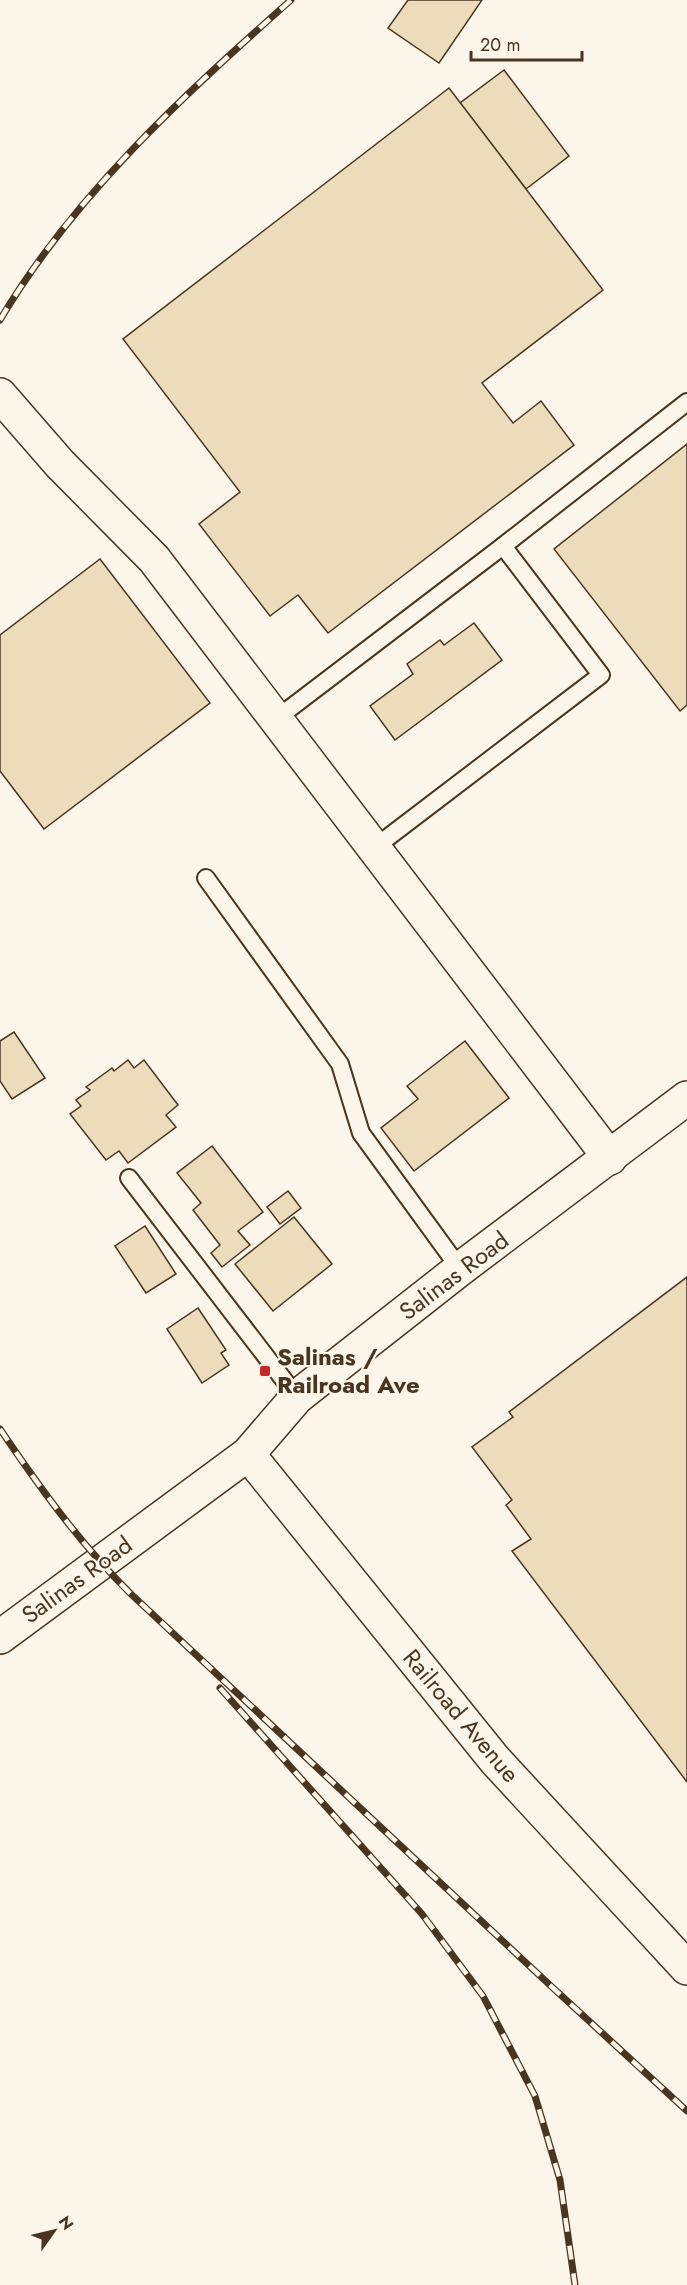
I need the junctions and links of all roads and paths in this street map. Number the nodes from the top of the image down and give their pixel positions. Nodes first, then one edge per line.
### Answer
1 (0, 395) edge
2 (687, 402) edge
3 (503, 546) junction
4 (276, 719) junction
5 (374, 848) junction
6 (206, 878) dead end
7 (687, 1098) edge
8 (610, 1158) junction
9 (129, 1178) dead end
10 (460, 1269) junction
11 (297, 1397) junction
12 (248, 1454) junction
13 (0, 1637) edge
14 (687, 1968) edge

1 - 4 street
2 - 3 lane
3 - 4 lane
3 - 5 lane
4 - 5 street
5 - 8 street
6 - 10 lane
7 - 8 street, Salinas Road
8 - 10 street, Salinas Road
9 - 11 lane
10 - 11 street, Salinas Road
11 - 12 street, Salinas Road
12 - 13 street, Salinas Road
12 - 14 street, Railroad Avenue

